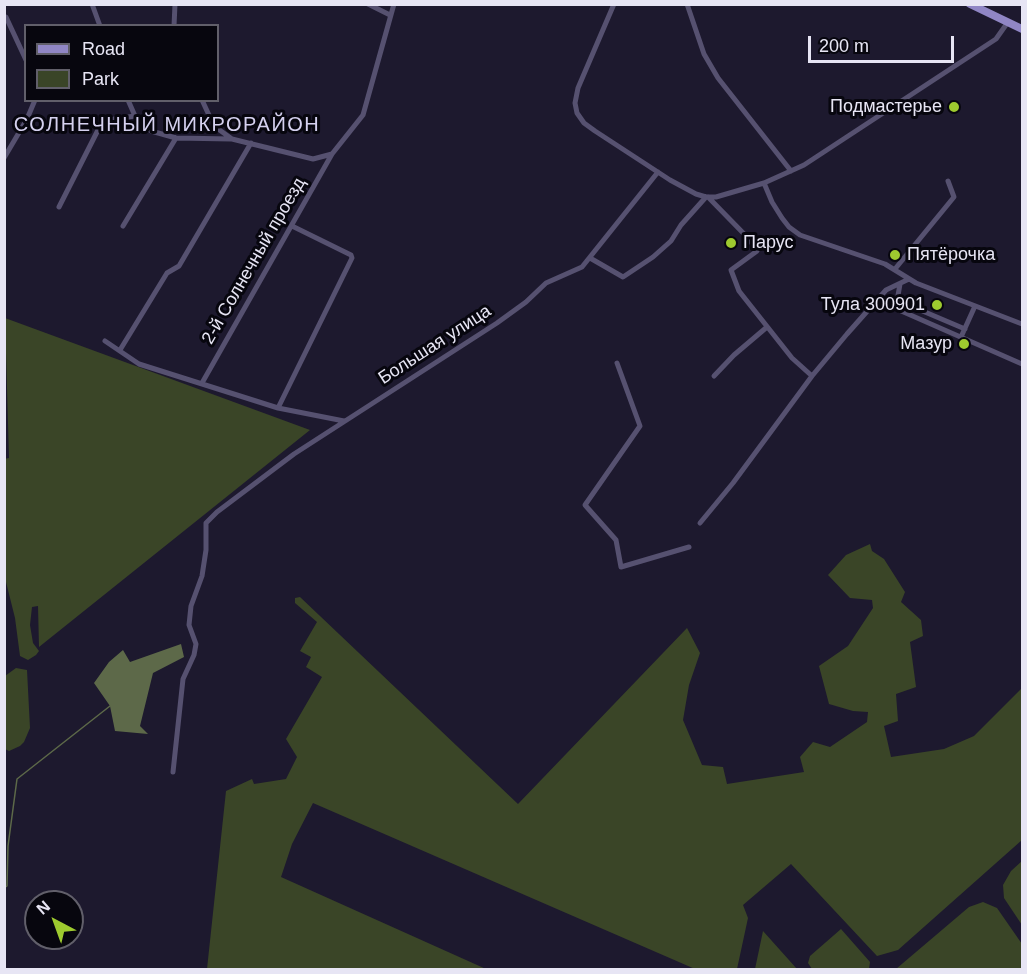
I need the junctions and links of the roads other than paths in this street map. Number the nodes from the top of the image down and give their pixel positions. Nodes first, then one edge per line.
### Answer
1 (92, 4) edge
2 (175, 4) edge
3 (368, 4) edge
4 (394, 4) edge
5 (614, 4) edge
6 (687, 4) edge
7 (969, 4) edge
8 (390, 15) junction
9 (6, 17) edge
10 (1008, 22) junction
11 (99, 24) edge
12 (174, 24) edge
13 (1023, 30) edge
14 (24, 56) edge
15 (34, 102) edge
16 (129, 102) edge
17 (203, 102) edge
18 (135, 116) junction
19 (177, 138) junction
20 (232, 139) junction
21 (252, 143) junction
22 (332, 154) junction
23 (4, 158) edge
24 (791, 171) junction
25 (658, 172) junction
26 (948, 181) dead end
27 (764, 183) junction
28 (707, 197) junction
29 (59, 207) dead end
30 (123, 226) dead end
31 (292, 226) junction
32 (591, 258) junction
33 (895, 269) junction
34 (909, 279) junction
35 (900, 284) junction
36 (899, 301) junction
37 (975, 306) junction
38 (1023, 324) edge
39 (767, 327) junction
40 (965, 329) junction
41 (961, 337) junction
42 (105, 341) dead end
43 (120, 350) junction
44 (617, 363) dead end
45 (1023, 364) edge
46 (714, 376) dead end
47 (812, 376) junction
48 (202, 383) junction
49 (278, 408) junction
50 (344, 421) junction
51 (700, 523) dead end
52 (689, 547) dead end
53 (173, 772) dead end

1 - 11 street
2 - 12 street
3 - 8 street
4 - 8 street, 2-й Солнечный проезд
5 - 25 street
6 - 24 street
7 - 10 main road
8 - 22 street, 2-й Солнечный проезд
9 - 14 street
10 - 13 main road
10 - 24 street
15 - 23 street
16 - 18 street
17 - 20 street
18 - 19 street
18 - 29 street
19 - 20 street
19 - 30 street
20 - 21 street
21 - 22 street
21 - 43 street
22 - 31 street, 2-й Солнечный проезд
24 - 27 street
25 - 28 street
25 - 32 street, Большая улица
26 - 33 street
27 - 28 street
27 - 33 street
28 - 32 street
28 - 39 street
31 - 48 street, 2-й Солнечный проезд
31 - 49 street
32 - 50 street, Большая улица
33 - 34 street
34 - 35 street
34 - 37 street
35 - 36 street
35 - 47 street
36 - 40 street
36 - 41 street
37 - 38 street
37 - 40 street
39 - 46 street
39 - 47 street
40 - 41 street
41 - 45 street
42 - 43 street
43 - 48 street
44 - 52 street
47 - 51 street
48 - 49 street
49 - 50 street
50 - 53 street, Большая улица

